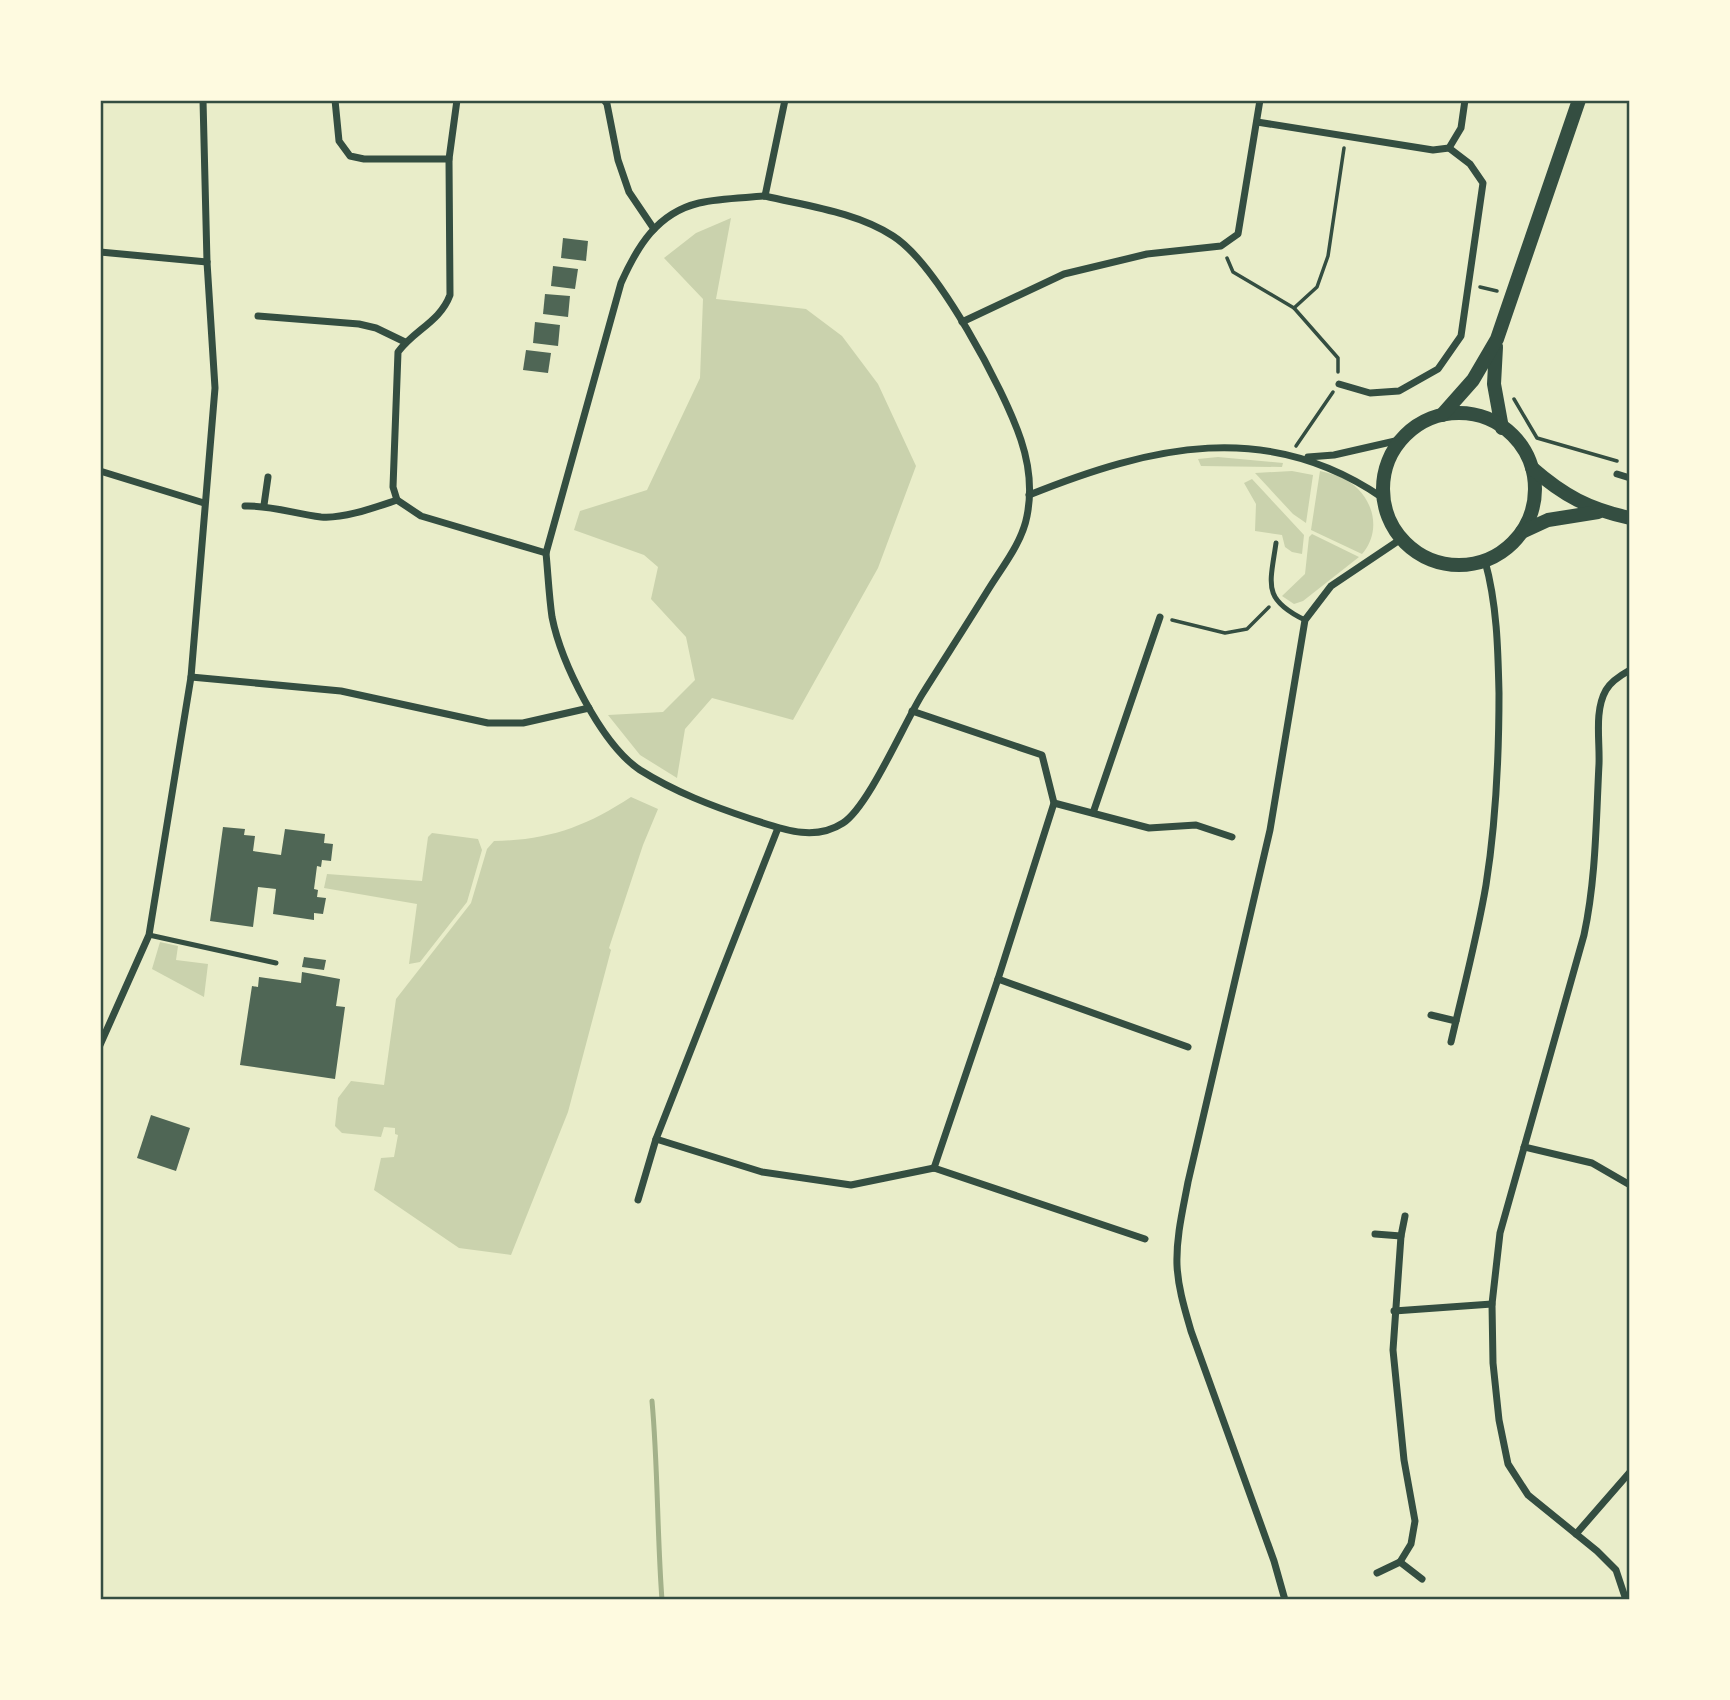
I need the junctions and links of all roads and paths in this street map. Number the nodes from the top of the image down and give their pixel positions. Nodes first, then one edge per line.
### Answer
1 (203, 100) edge
2 (335, 100) edge
3 (457, 100) edge
4 (604, 100) edge
5 (785, 100) edge
6 (1260, 100) edge
7 (1465, 100) edge
8 (1579, 100) edge
9 (1257, 122) junction
10 (1346, 136) junction
11 (1449, 148) junction
12 (449, 159) junction
13 (765, 196) junction
14 (654, 229) junction
15 (1222, 246) junction
16 (100, 252) edge
17 (207, 262) junction
18 (1468, 285) junction
19 (1513, 294) junction
20 (1294, 308) junction
21 (258, 316) dead end
22 (962, 322) junction
23 (1497, 338) junction
24 (405, 342) junction
25 (1339, 384) junction
26 (1511, 394) dead end
27 (1442, 415) junction
28 (1502, 428) junction
29 (1404, 439) junction
30 (1294, 455) junction
31 (1304, 457) junction
32 (1532, 468) junction
33 (100, 471) edge
34 (1617, 474) joint
35 (268, 477) dead end
36 (1630, 478) edge
37 (1029, 495) junction
38 (1384, 498) junction
39 (397, 500) junction
40 (204, 503) junction
41 (264, 505) junction
42 (245, 506) dead end
43 (1601, 512) junction
44 (1630, 518) edge
45 (1522, 532) junction
46 (1401, 539) junction
47 (1276, 543) dead end
48 (546, 553) junction
49 (1485, 561) junction
50 (1275, 601) junction
51 (1160, 617) joint
52 (1305, 620) junction
53 (1630, 670) edge
54 (191, 677) junction
55 (589, 708) junction
56 (912, 711) junction
57 (1054, 803) junction
58 (1093, 813) junction
59 (778, 828) junction
60 (1232, 837) dead end
61 (149, 935) junction
62 (276, 963) dead end
63 (998, 979) junction
64 (1431, 1015) dead end
65 (1456, 1021) junction
66 (1451, 1042) dead end
67 (100, 1045) edge
68 (1188, 1047) dead end
69 (656, 1139) junction
70 (1524, 1147) junction
71 (934, 1168) junction
72 (1630, 1185) edge
73 (638, 1200) dead end
74 (1405, 1216) dead end
75 (1375, 1234) dead end
76 (1401, 1236) junction
77 (1145, 1239) dead end
78 (1492, 1304) junction
79 (1394, 1311) junction
80 (1630, 1472) edge
81 (1576, 1534) junction
82 (1400, 1562) junction
83 (1377, 1573) dead end
84 (1422, 1579) dead end
85 (1285, 1600) edge
86 (1626, 1600) edge

1 - 17 street
2 - 12 street
3 - 12 street
4 - 14 street
5 - 13 street
6 - 9 street
7 - 11 street
8 - 19 main road
9 - 10 street
9 - 15 street
10 - 11 street
10 - 20 path
11 - 18 street
12 - 24 street
13 - 14 street
13 - 22 street
14 - 48 street
15 - 20 path
15 - 22 street
16 - 17 street
17 - 40 street
18 - 19 path
18 - 25 street
19 - 23 main road
20 - 25 path
21 - 24 street
22 - 37 street
23 - 27 main road
23 - 28 main road
24 - 39 street
25 - 30 path
26 - 34 path
27 - 28 main road
27 - 29 main road
28 - 32 main road
29 - 31 street
29 - 38 main road
30 - 31 street
30 - 37 street
31 - 38 street
32 - 43 main road
32 - 45 main road
33 - 40 street
34 - 36 street
35 - 41 street
37 - 56 street
38 - 46 main road
39 - 41 street
39 - 48 street
40 - 54 street
41 - 42 street
43 - 44 main road
43 - 45 main road
45 - 49 main road
46 - 49 main road
46 - 52 street
47 - 50 lane
48 - 55 street
49 - 65 street
50 - 51 path
50 - 52 lane
51 - 58 street
52 - 85 street
53 - 70 street
54 - 55 street
54 - 61 street
55 - 59 street
56 - 57 street
56 - 59 street
57 - 58 street
57 - 63 street
58 - 60 street
59 - 69 street
61 - 62 lane
61 - 67 street
63 - 68 street
63 - 71 street
64 - 65 street
65 - 66 street
69 - 71 street
69 - 73 street
70 - 72 street
70 - 78 street
71 - 77 street
74 - 76 street
75 - 76 street
76 - 79 street
78 - 79 street
78 - 81 street
79 - 82 street
80 - 81 street
81 - 86 street
82 - 83 street
82 - 84 street

